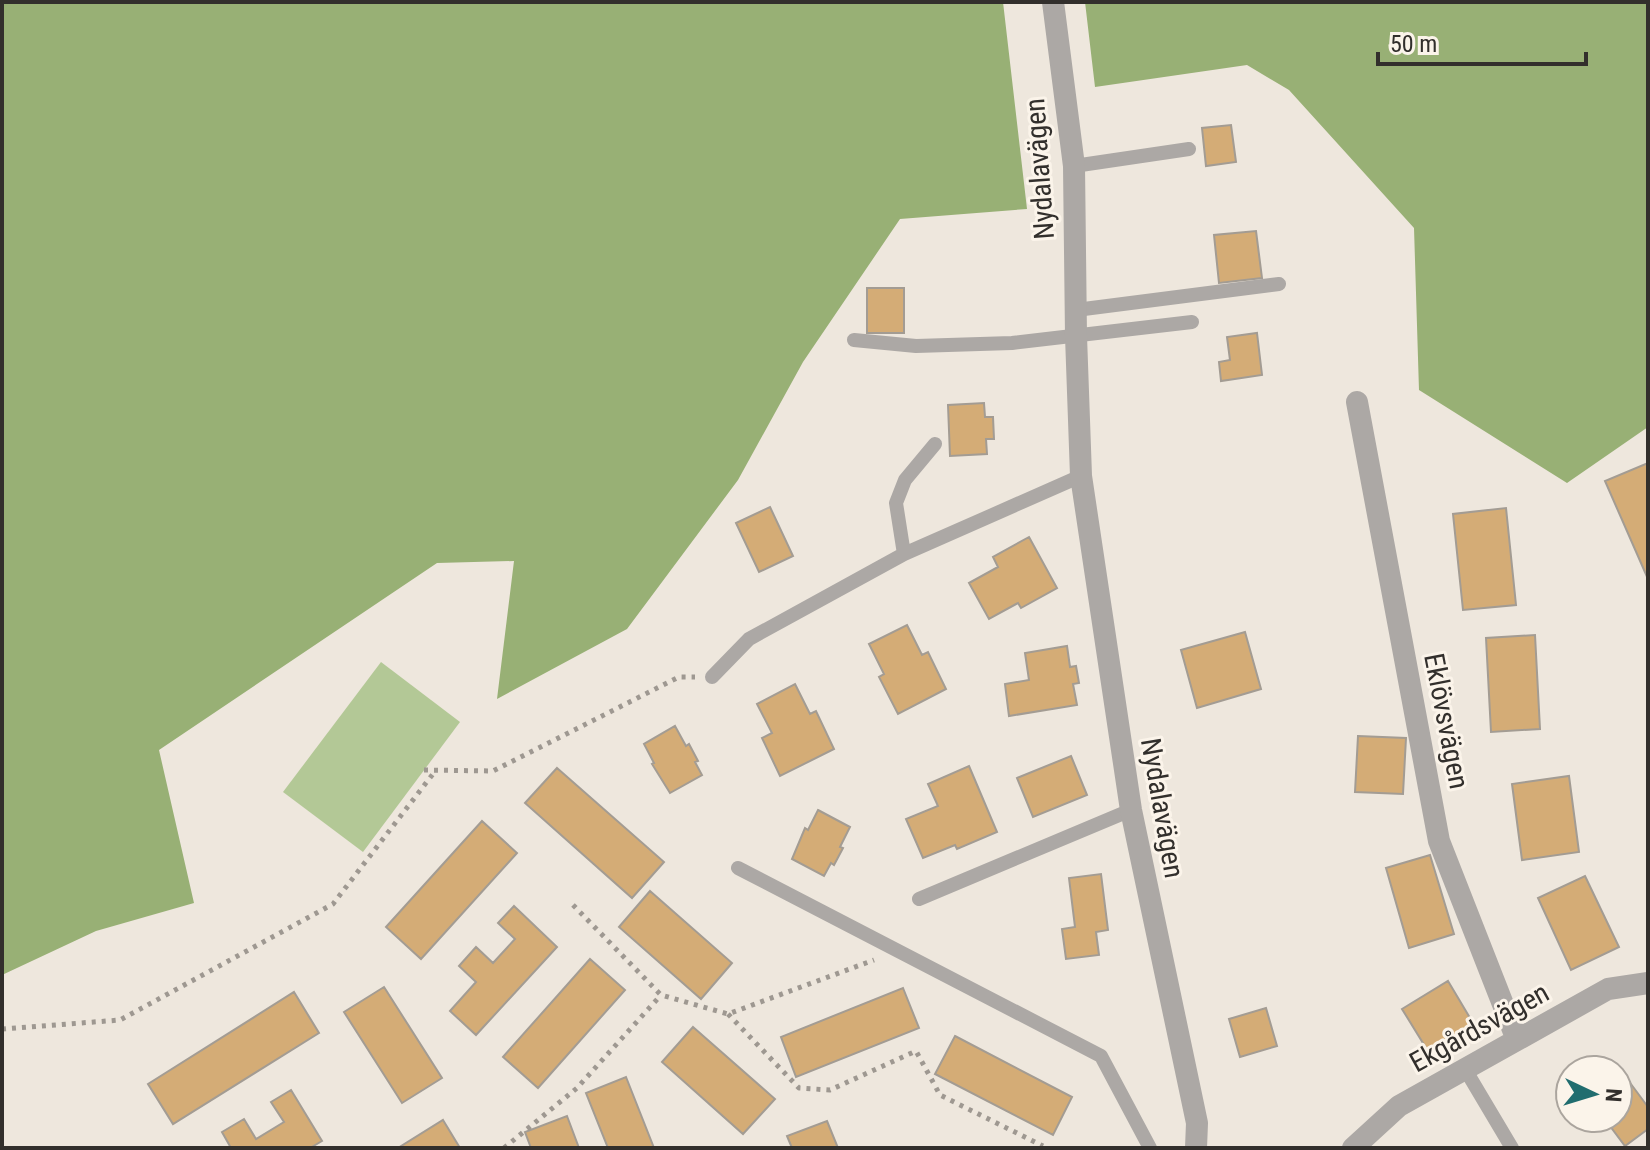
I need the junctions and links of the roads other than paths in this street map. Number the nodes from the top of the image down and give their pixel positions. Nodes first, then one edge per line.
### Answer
1 (1053, 2) edge
2 (1189, 149) dead end
3 (1074, 166) junction
4 (1279, 284) dead end
5 (1076, 310) junction
6 (1192, 322) dead end
7 (1076, 336) junction
8 (854, 340) dead end
9 (1357, 402) dead end
10 (935, 444) dead end
11 (1081, 476) junction
12 (904, 554) junction
13 (712, 677) road end
14 (1131, 810) junction
15 (738, 868) dead end
16 (919, 899) dead end
17 (1648, 983) edge
18 (1517, 1040) junction
19 (1465, 1069) junction
20 (1150, 1148) edge
21 (1196, 1148) edge
22 (1353, 1148) edge
23 (1512, 1148) edge

1 - 3 street, Nydalavägen
2 - 3 lane
3 - 5 street, Nydalavägen
4 - 5 lane
5 - 7 street, Nydalavägen
6 - 7 lane
7 - 8 lane
7 - 11 street, Nydalavägen
9 - 18 street, Eklövsvägen
10 - 12 lane
11 - 12 lane
11 - 14 street, Nydalavägen
12 - 13 lane
14 - 16 lane
14 - 21 street, Nydalavägen
15 - 20 lane
17 - 18 street, Ekgårdsvägen
18 - 19 street, Ekgårdsvägen
19 - 22 street, Ekgårdsvägen
19 - 23 lane

